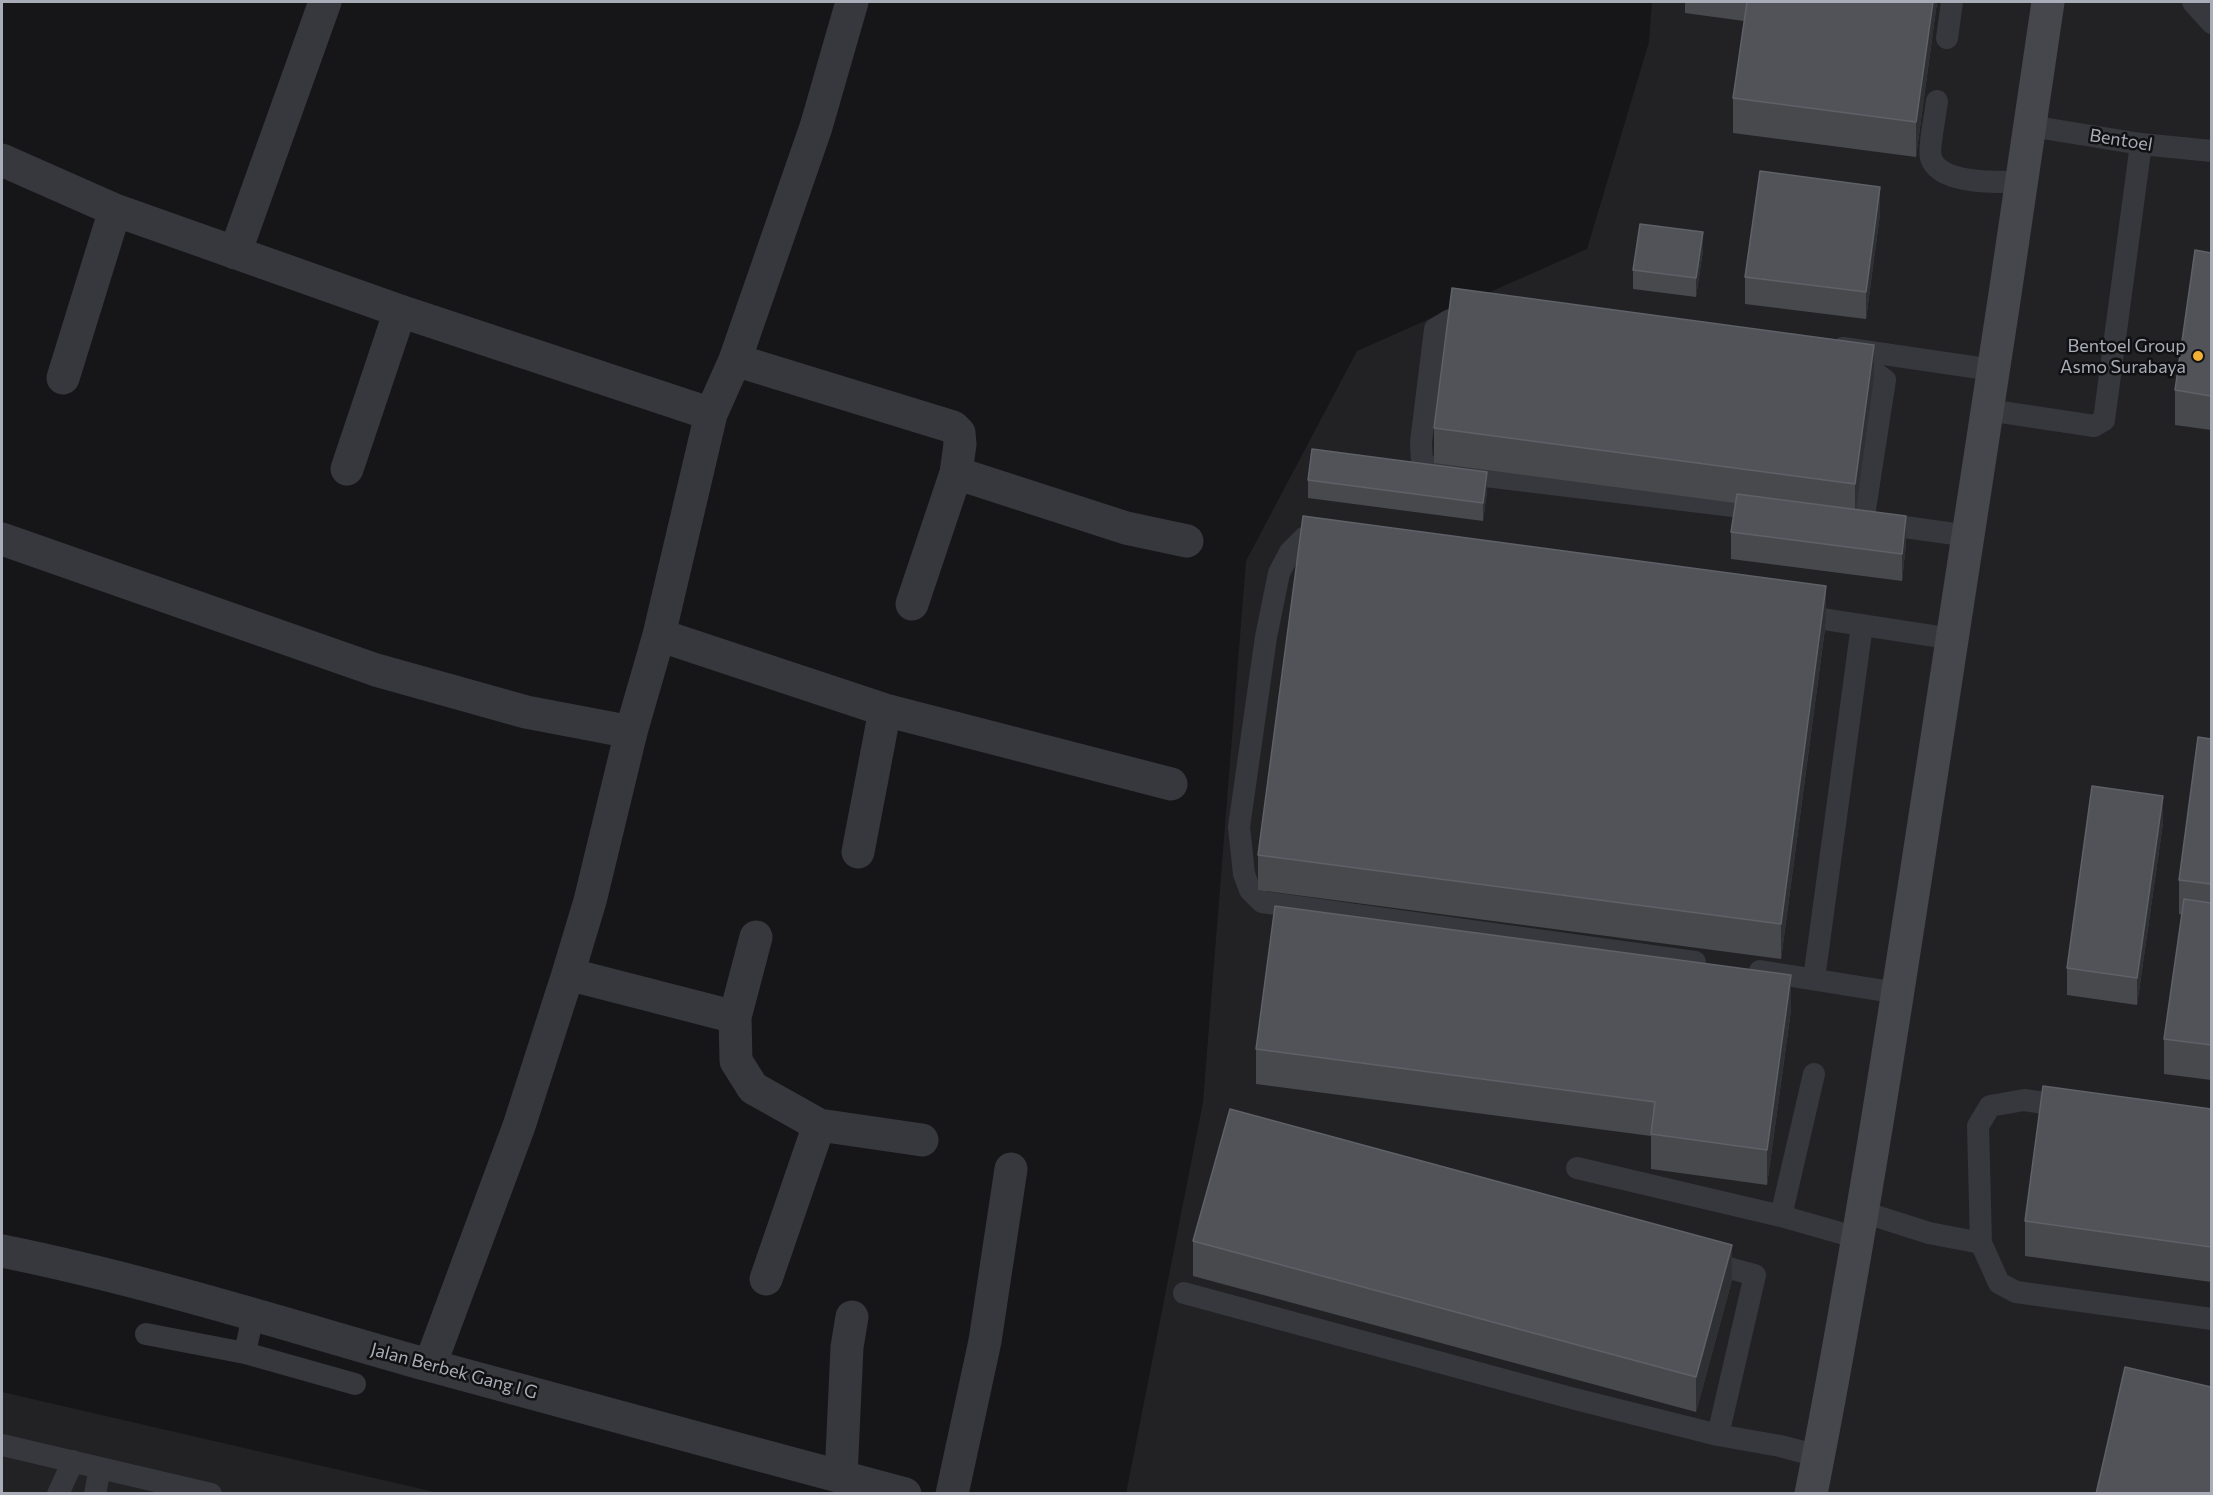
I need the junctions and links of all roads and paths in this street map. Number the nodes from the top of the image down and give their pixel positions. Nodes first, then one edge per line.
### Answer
1 (324, 2) edge
2 (852, 2) edge
3 (1952, 2) edge
4 (2048, 2) edge
5 (2193, 2) edge
6 (2211, 22) edge
7 (1947, 38) dead end
8 (1937, 101) dead end
9 (2030, 126) junction
10 (2141, 144) junction
11 (2211, 152) edge
12 (2, 160) edge
13 (2022, 182) junction
14 (115, 210) junction
15 (235, 253) junction
16 (400, 311) junction
17 (1498, 324) edge
18 (735, 360) junction
19 (1993, 370) junction
20 (63, 378) dead end
21 (1988, 410) junction
22 (711, 414) junction
23 (347, 469) dead end
24 (956, 473) junction
25 (1792, 513) edge
26 (1840, 519) edge
27 (1863, 522) junction
28 (1969, 536) junction
29 (2, 539) edge
30 (1187, 541) dead end
31 (1350, 546) edge
32 (912, 604) dead end
33 (1781, 613) edge
34 (1862, 625) junction
35 (659, 635) junction
36 (1953, 639) junction
37 (885, 710) junction
38 (631, 732) junction
39 (1171, 784) dead end
40 (858, 852) dead end
41 (756, 938) dead end
42 (1720, 966) edge
43 (1743, 969) edge
44 (568, 974) junction
45 (1814, 979) junction
46 (1898, 993) junction
47 (735, 1017) junction
48 (1814, 1074) dead end
49 (2094, 1111) edge
50 (819, 1125) junction
51 (922, 1140) dead end
52 (1577, 1168) dead end
53 (1011, 1169) dead end
54 (1781, 1216) junction
55 (1861, 1225) junction
56 (1981, 1243) junction
57 (2, 1251) edge
58 (1686, 1256) edge
59 (766, 1280) dead end
60 (1185, 1293) dead end
61 (254, 1315) junction
62 (852, 1317) dead end
63 (2211, 1319) edge
64 (147, 1334) dead end
65 (245, 1353) junction
66 (430, 1365) junction
67 (355, 1384) dead end
68 (1718, 1435) junction
69 (2, 1445) edge
70 (1818, 1456) junction
71 (73, 1461) junction
72 (100, 1468) junction
73 (841, 1476) junction
74 (58, 1494) edge
75 (95, 1494) edge
76 (211, 1494) edge
77 (905, 1494) edge
78 (952, 1494) edge
79 (1811, 1494) edge

1 - 15 street
2 - 18 street
3 - 7 lane
4 - 9 street
5 - 6 lane
8 - 13 lane
9 - 10 lane, Bentoel
9 - 13 street
10 - 11 lane, Bentoel
10 - 21 lane
12 - 14 street
13 - 19 street
14 - 15 street
14 - 20 street
15 - 16 street
16 - 22 street
16 - 23 street
17 - 25 lane
18 - 22 street
18 - 24 street
19 - 21 street
19 - 27 lane
21 - 28 street
22 - 35 street
24 - 30 street
24 - 32 street
26 - 27 lane
27 - 28 lane
28 - 36 street
29 - 38 street
31 - 42 lane
33 - 34 lane
34 - 36 lane
34 - 45 lane
35 - 37 street
35 - 38 street
36 - 46 street
37 - 39 street
37 - 40 street
38 - 44 street
41 - 47 street
43 - 45 lane
44 - 47 street
44 - 66 street
45 - 46 lane
46 - 55 street
47 - 50 street
48 - 54 lane
49 - 56 lane
50 - 51 street
50 - 59 street
52 - 54 lane
53 - 78 street
54 - 55 lane
55 - 56 lane
55 - 70 street
56 - 63 lane
57 - 61 street, Jalan Berbek Gang I G
58 - 68 lane
60 - 68 lane
61 - 65 lane
61 - 66 street, Jalan Berbek Gang I G
62 - 73 street
64 - 65 lane
65 - 67 lane
66 - 73 street, Jalan Berbek Gang I G
68 - 70 lane
69 - 71 lane
70 - 79 street
71 - 72 lane
71 - 74 lane
72 - 75 lane
72 - 76 lane
73 - 77 street, Jalan Berbek Gang I G

